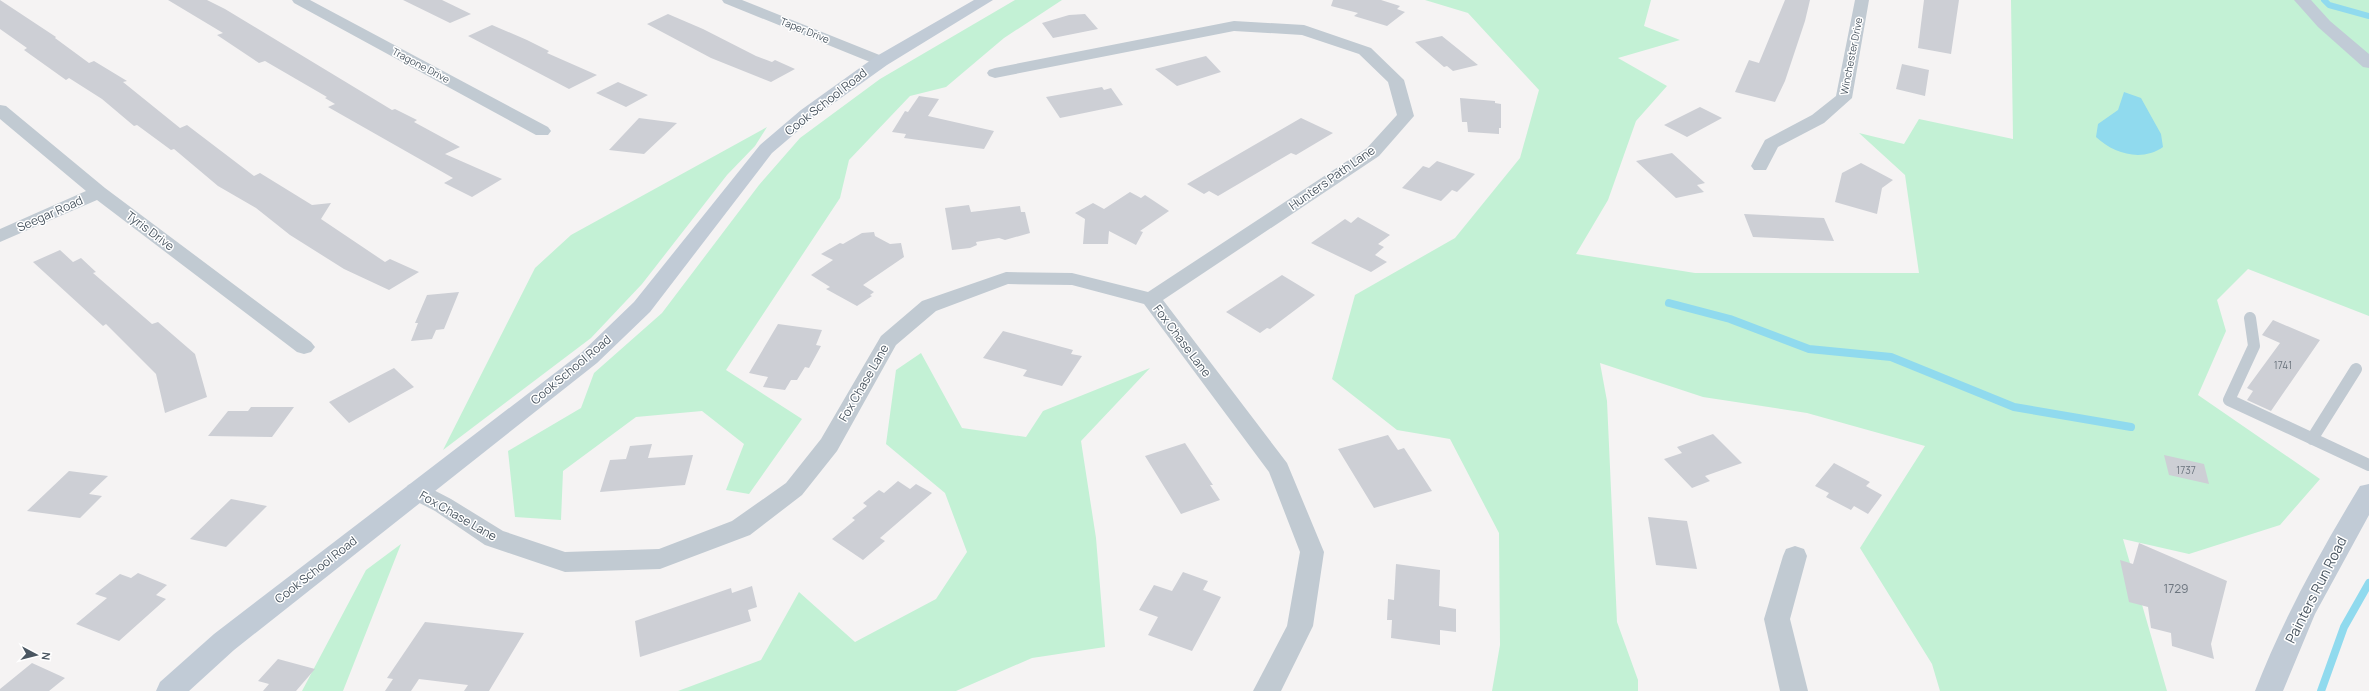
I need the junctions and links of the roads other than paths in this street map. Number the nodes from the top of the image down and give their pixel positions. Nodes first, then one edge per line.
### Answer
1 (299, 0) edge
2 (729, 0) edge
3 (986, 0) edge
4 (1862, 0) edge
5 (2302, 0) edge
6 (881, 61) junction
7 (2369, 64) edge
8 (996, 73) dead end
9 (0, 110) edge
10 (542, 131) dead end
11 (1760, 166) dead end
12 (99, 192) junction
13 (0, 236) edge
14 (1151, 299) junction
15 (2250, 318) dead end
16 (304, 347) dead end
17 (2356, 368) dead end
18 (2312, 439) junction
19 (2369, 466) edge
20 (416, 491) junction
21 (2369, 493) edge
22 (1795, 556) dead end
23 (170, 691) edge
24 (1268, 691) edge
25 (1794, 691) edge
26 (2269, 691) edge

1 - 10 street, Tragone Drive
2 - 6 street, Taper Drive
3 - 6 street, Cook School Road
4 - 11 street, Winchester Drive
5 - 7 street
6 - 20 street, Cook School Road
8 - 14 street, Hunters Path Lane
9 - 12 street, Tyris Drive
12 - 13 street, Seegar Road
12 - 16 street, Tyris Drive
14 - 20 street, Fox Chase Lane
14 - 24 street, Fox Chase Lane
15 - 18 lane
17 - 18 lane
18 - 19 lane
20 - 23 street, Cook School Road
21 - 26 street, Painters Run Road
22 - 25 street

